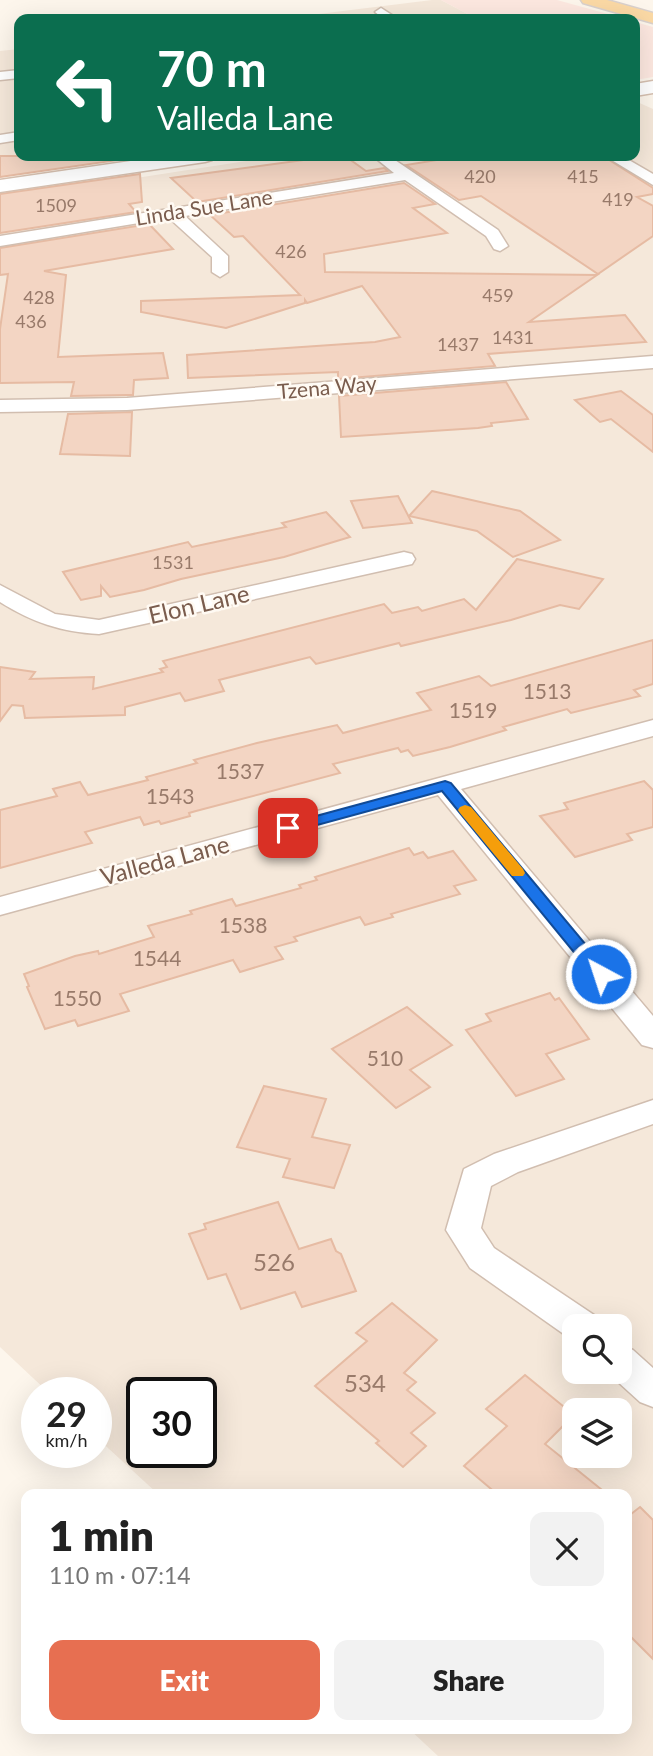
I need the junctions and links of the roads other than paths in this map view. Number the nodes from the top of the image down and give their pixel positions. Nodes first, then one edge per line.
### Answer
1 (589, 0) edge
2 (634, 0) edge
3 (653, 5) edge
4 (639, 14) edge
5 (171, 161) edge
6 (387, 161) edge
7 (621, 161) edge
8 (408, 175) junction
9 (653, 180) edge
10 (0, 186) edge
11 (172, 213) junction
12 (0, 240) edge
13 (500, 246) dead end
14 (219, 272) dead end
15 (653, 361) edge
16 (0, 406) edge
17 (404, 559) dead end
18 (0, 592) edge
19 (653, 728) edge
20 (445, 786) junction
21 (0, 906) edge
22 (653, 1037) edge
23 (653, 1112) edge
24 (564, 1314) edge
25 (632, 1372) edge
26 (653, 1391) edge

1 - 4 main road
2 - 3 main road
5 - 10 main road
6 - 8 street
7 - 9 street
8 - 11 street, Linda Sue Lane
8 - 13 street
11 - 12 street, Linda Sue Lane
11 - 14 street
15 - 16 street, Tzena Way
17 - 18 street, Elon Lane
19 - 20 street, Valleda Lane
20 - 21 street, Valleda Lane
20 - 22 street
23 - 24 street
25 - 26 street

